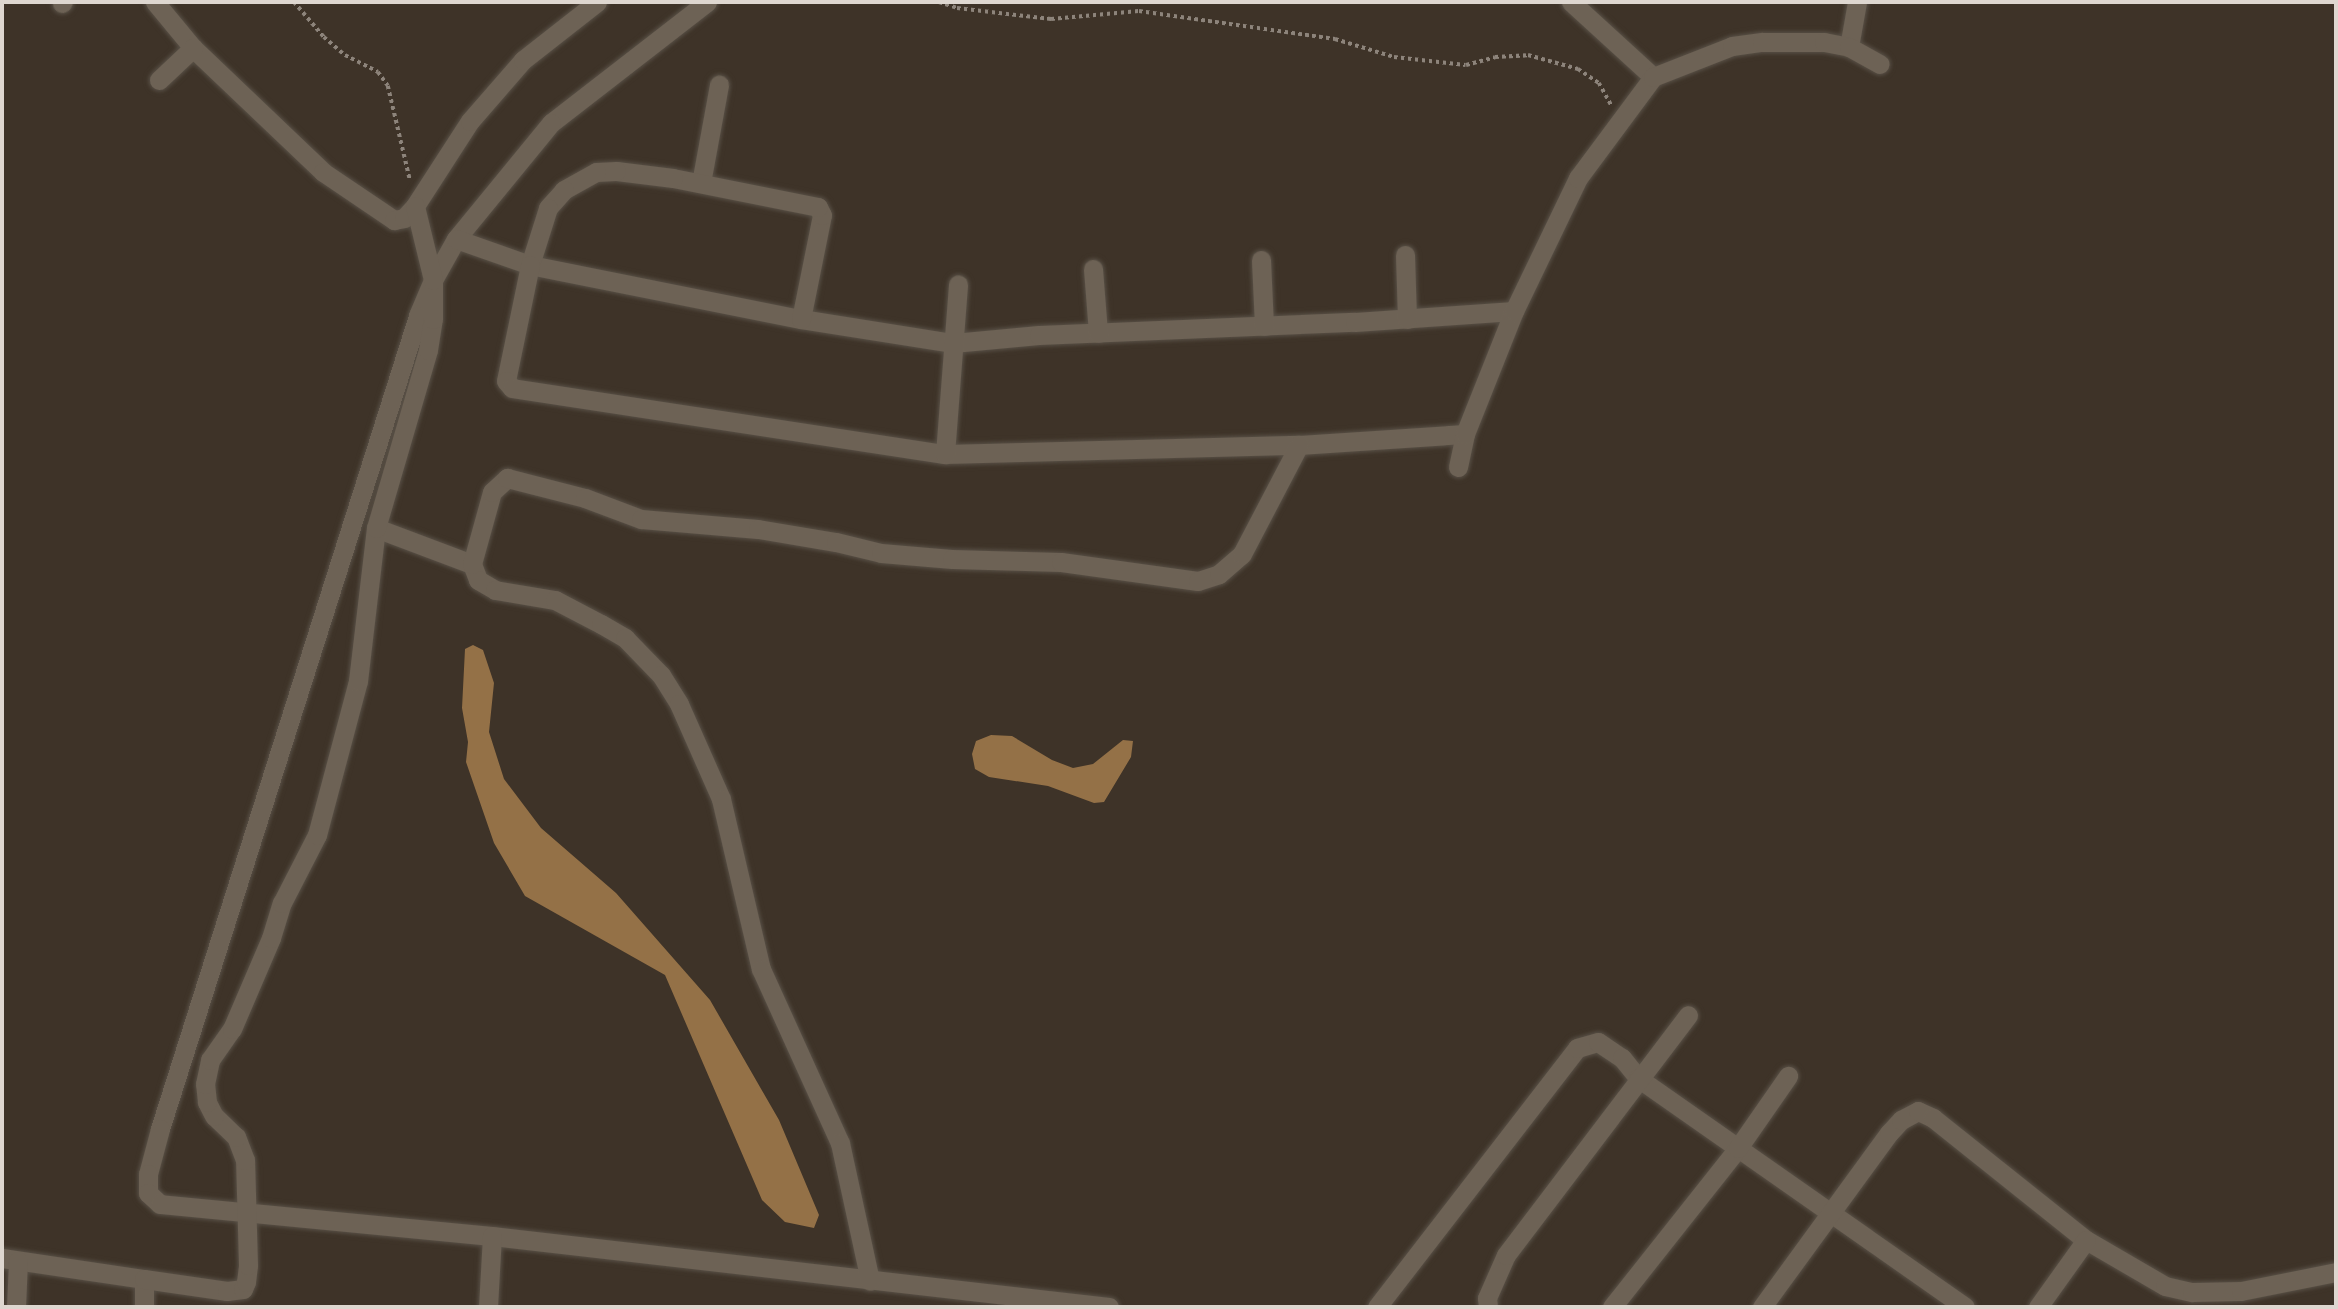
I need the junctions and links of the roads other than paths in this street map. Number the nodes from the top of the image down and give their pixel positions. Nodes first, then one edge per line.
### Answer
1 (155, 2) edge
2 (597, 2) edge
3 (707, 2) edge
4 (1571, 2) edge
5 (1857, 2) edge
6 (1849, 47) junction
7 (194, 48) junction
8 (1880, 64) dead end
9 (1653, 78) junction
10 (159, 80) dead end
11 (719, 85) dead end
12 (701, 183) junction
13 (415, 206) junction
14 (456, 239) junction
15 (1405, 256) dead end
16 (1261, 260) dead end
17 (530, 265) junction
18 (1093, 269) dead end
19 (433, 280) junction
20 (958, 284) dead end
21 (1514, 311) junction
22 (801, 319) junction
23 (1407, 319) junction
24 (1264, 326) junction
25 (1097, 333) junction
26 (953, 343) junction
27 (1465, 434) junction
28 (1299, 444) junction
29 (945, 454) junction
30 (1458, 467) dead end
31 (376, 528) junction
32 (472, 565) junction
33 (1688, 1014) dead end
34 (1788, 1076) dead end
35 (1638, 1078) junction
36 (1738, 1147) junction
37 (246, 1213) junction
38 (1828, 1214) junction
39 (492, 1236) junction
40 (2086, 1240) junction
41 (10, 1260) edge
42 (2336, 1272) edge
43 (144, 1279) junction
44 (870, 1281) junction
45 (1081, 1306) edge
46 (16, 1307) edge
47 (144, 1307) edge
48 (488, 1307) edge
49 (1109, 1307) edge
50 (1377, 1307) edge
51 (1488, 1307) edge
52 (1612, 1307) edge
53 (1762, 1307) edge
54 (1965, 1307) edge
55 (2038, 1307) edge

1 - 7 street
2 - 13 street
3 - 14 street
4 - 9 street
5 - 6 street
6 - 8 street
6 - 9 street
7 - 10 street
7 - 13 street
9 - 21 street
11 - 12 street
12 - 17 street
12 - 22 street
13 - 19 street
14 - 17 street
14 - 19 street
15 - 23 street
16 - 24 street
17 - 22 street
17 - 29 street
18 - 25 street
19 - 31 street
19 - 37 street
20 - 26 street
21 - 23 street
21 - 27 street
22 - 26 street
23 - 24 street
24 - 25 street
25 - 26 street
26 - 29 street
27 - 28 street
27 - 30 street
28 - 29 street
28 - 32 street
31 - 32 street
31 - 37 street
32 - 44 street
33 - 35 street
34 - 36 street
35 - 36 street
35 - 50 street
35 - 51 street
36 - 38 street
36 - 52 street
37 - 39 street
37 - 43 street
38 - 40 street
38 - 53 street
38 - 54 street
39 - 44 street
39 - 48 street
40 - 42 street
40 - 55 street
41 - 43 street
41 - 46 street
43 - 47 street
44 - 45 street
45 - 49 street

